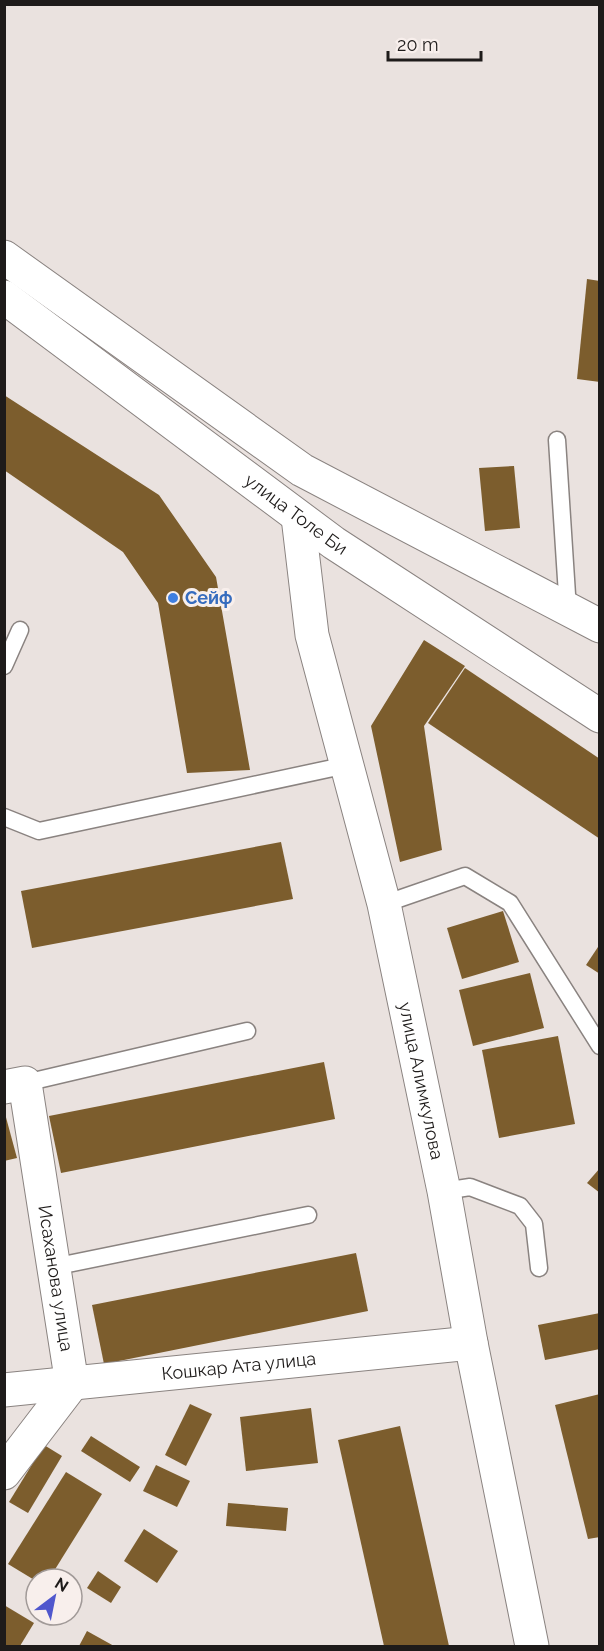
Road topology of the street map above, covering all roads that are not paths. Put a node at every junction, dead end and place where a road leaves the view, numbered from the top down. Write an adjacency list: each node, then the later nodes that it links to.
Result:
1 (4, 257): 5 (street)
2 (4, 297): 4 (street, улица Толе Би)
3 (557, 440): 5 (lane)
4 (298, 517): 9 (street, улица Толе Би); 10 (street, улица Алимкулова)
5 (568, 610): 6 (street)
6 (600, 626)
7 (20, 630): 8 (lane)
8 (4, 666)
9 (600, 716)
10 (347, 765): 11 (lane); 12 (street, улица Алимкулова)
11 (4, 817)
12 (384, 904): 14 (lane); 16 (street, улица Алимкулова)
13 (247, 1031): 15 (lane)
14 (600, 1046)
15 (15, 1085): 18 (street, Исаханова улица)
16 (444, 1191): 19 (lane); 20 (street, улица Алимкулова)
17 (308, 1215): 18 (lane)
18 (53, 1267): 21 (street, Исаханова улица)
19 (539, 1268)
20 (471, 1343): 21 (street, Кошкар Ата улица); 24 (street, улица Алимкулова)
21 (72, 1384): 22 (street, Кошкар Ата улица); 23 (street)
22 (4, 1390)
23 (4, 1473)
24 (532, 1647)

